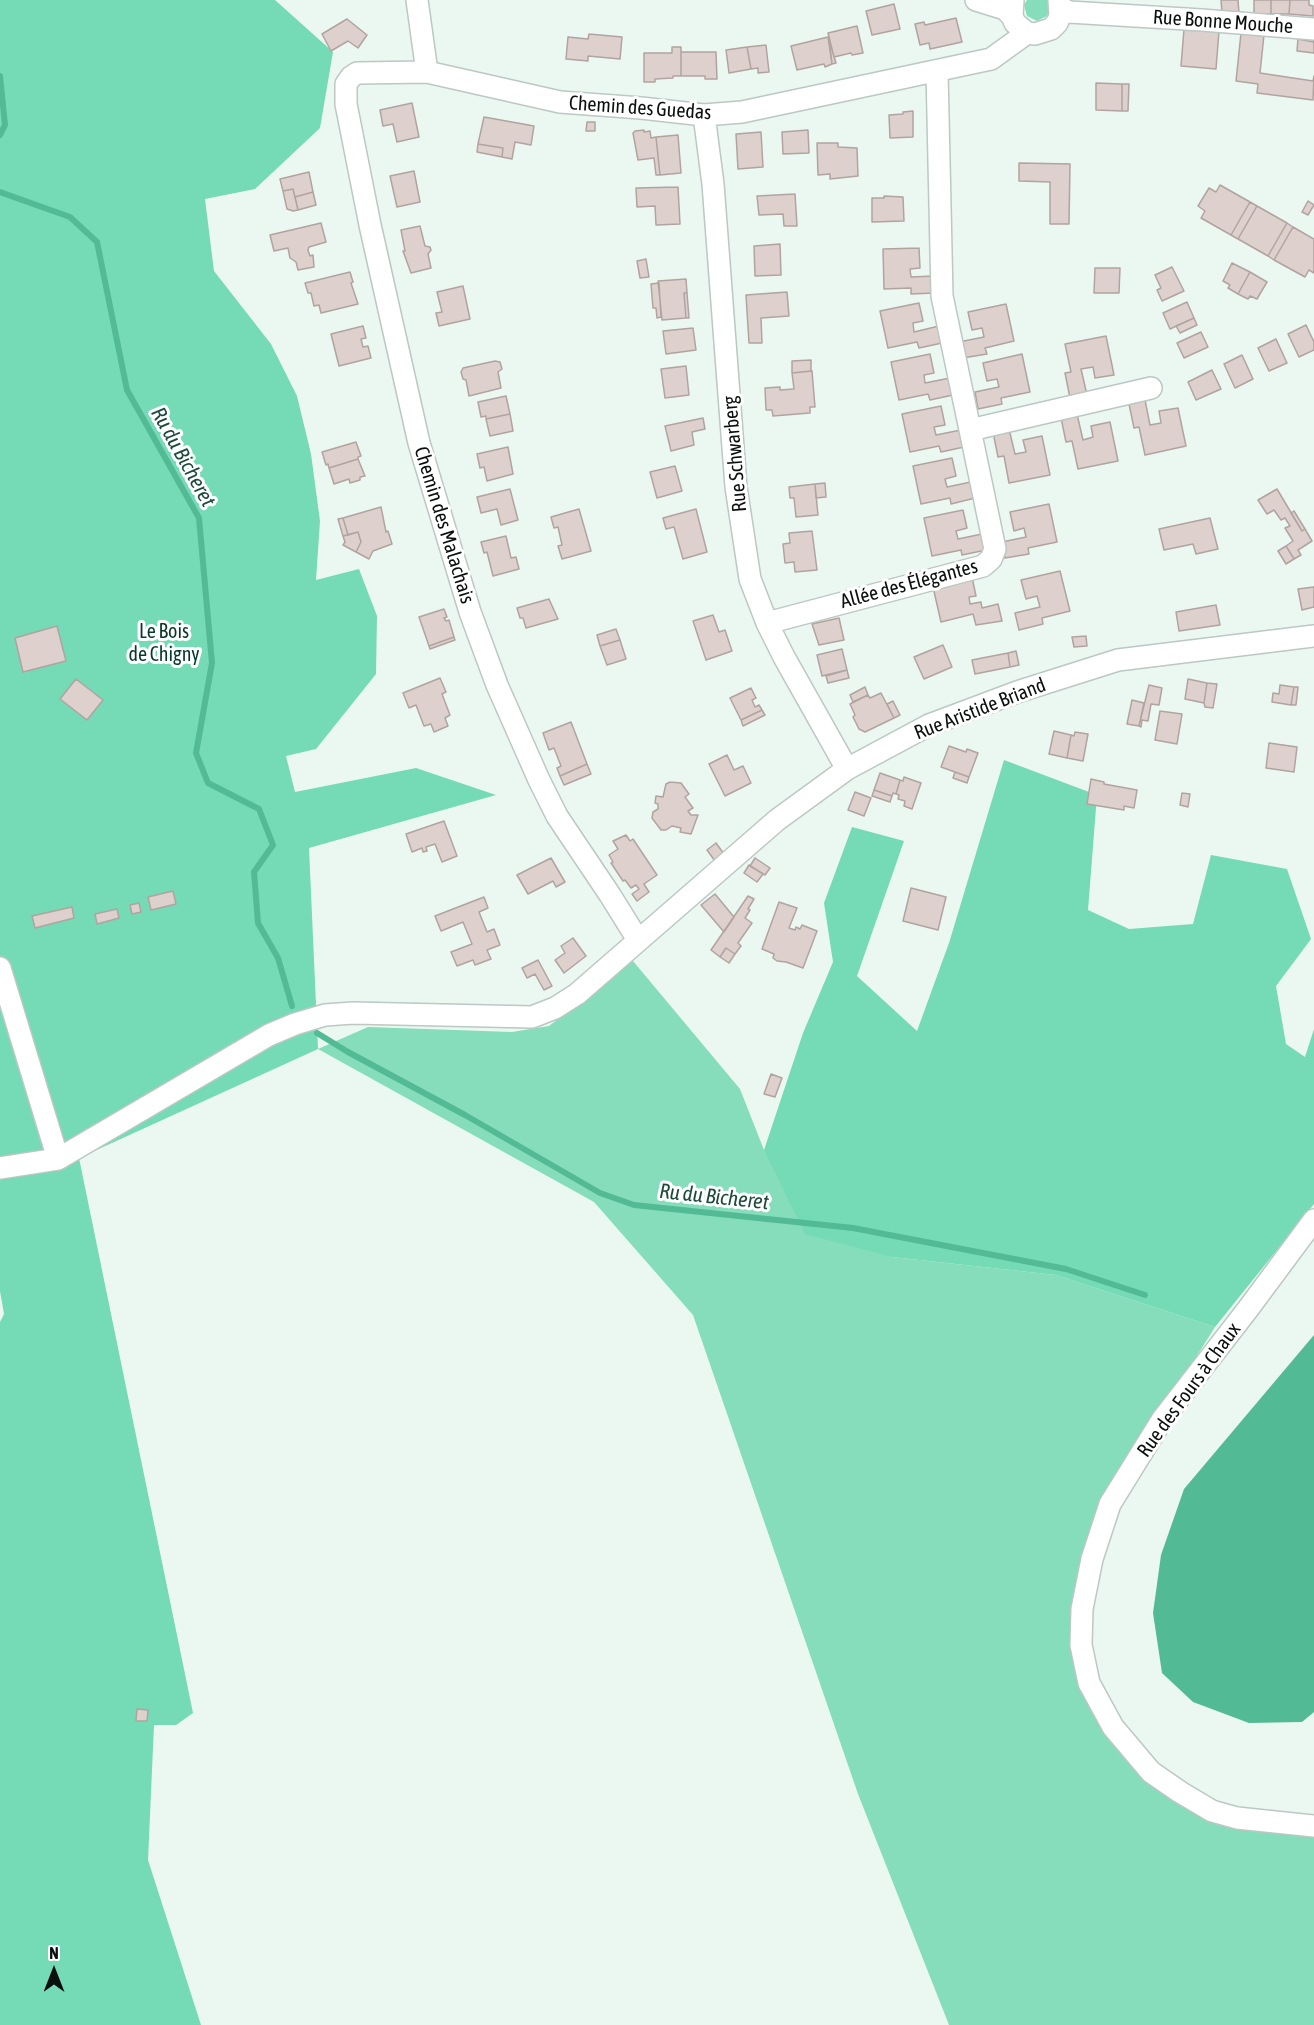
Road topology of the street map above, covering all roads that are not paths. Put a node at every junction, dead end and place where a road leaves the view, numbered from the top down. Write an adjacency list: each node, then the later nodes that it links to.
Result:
1 (417, 0): 8 (street)
2 (983, 2): 4 (street)
3 (1060, 4): 5 (street, Rue Bonne Mouche); 6 (street)
4 (1013, 8): 6 (street)
5 (1314, 29)
6 (1027, 33): 7 (street, Chemin des Guedas)
7 (937, 71): 10 (street, Chemin des Guedas); 12 (street, Allée des Élégantes)
8 (426, 72): 9 (street, Chemin des Guedas); 10 (street, Chemin des Guedas)
9 (351, 77): 16 (street, Chemin des Malachais)
10 (704, 115): 13 (street, Rue Schwarberg)
11 (1151, 388): 12 (street)
12 (970, 430): 13 (street, Allée des Élégantes)
13 (767, 623): 15 (street, Rue Schwarberg)
14 (1314, 636): 15 (street, Rue Aristide Briand)
15 (847, 769): 16 (street, Rue Aristide Briand)
16 (638, 940): 18 (street, Rue Aristide Briand)
17 (0, 968): 18 (street)
18 (58, 1159): 19 (street)
19 (0, 1168)
20 (1314, 1220): 21 (street, Rue des Fours à Chaux)
21 (1314, 1826)

